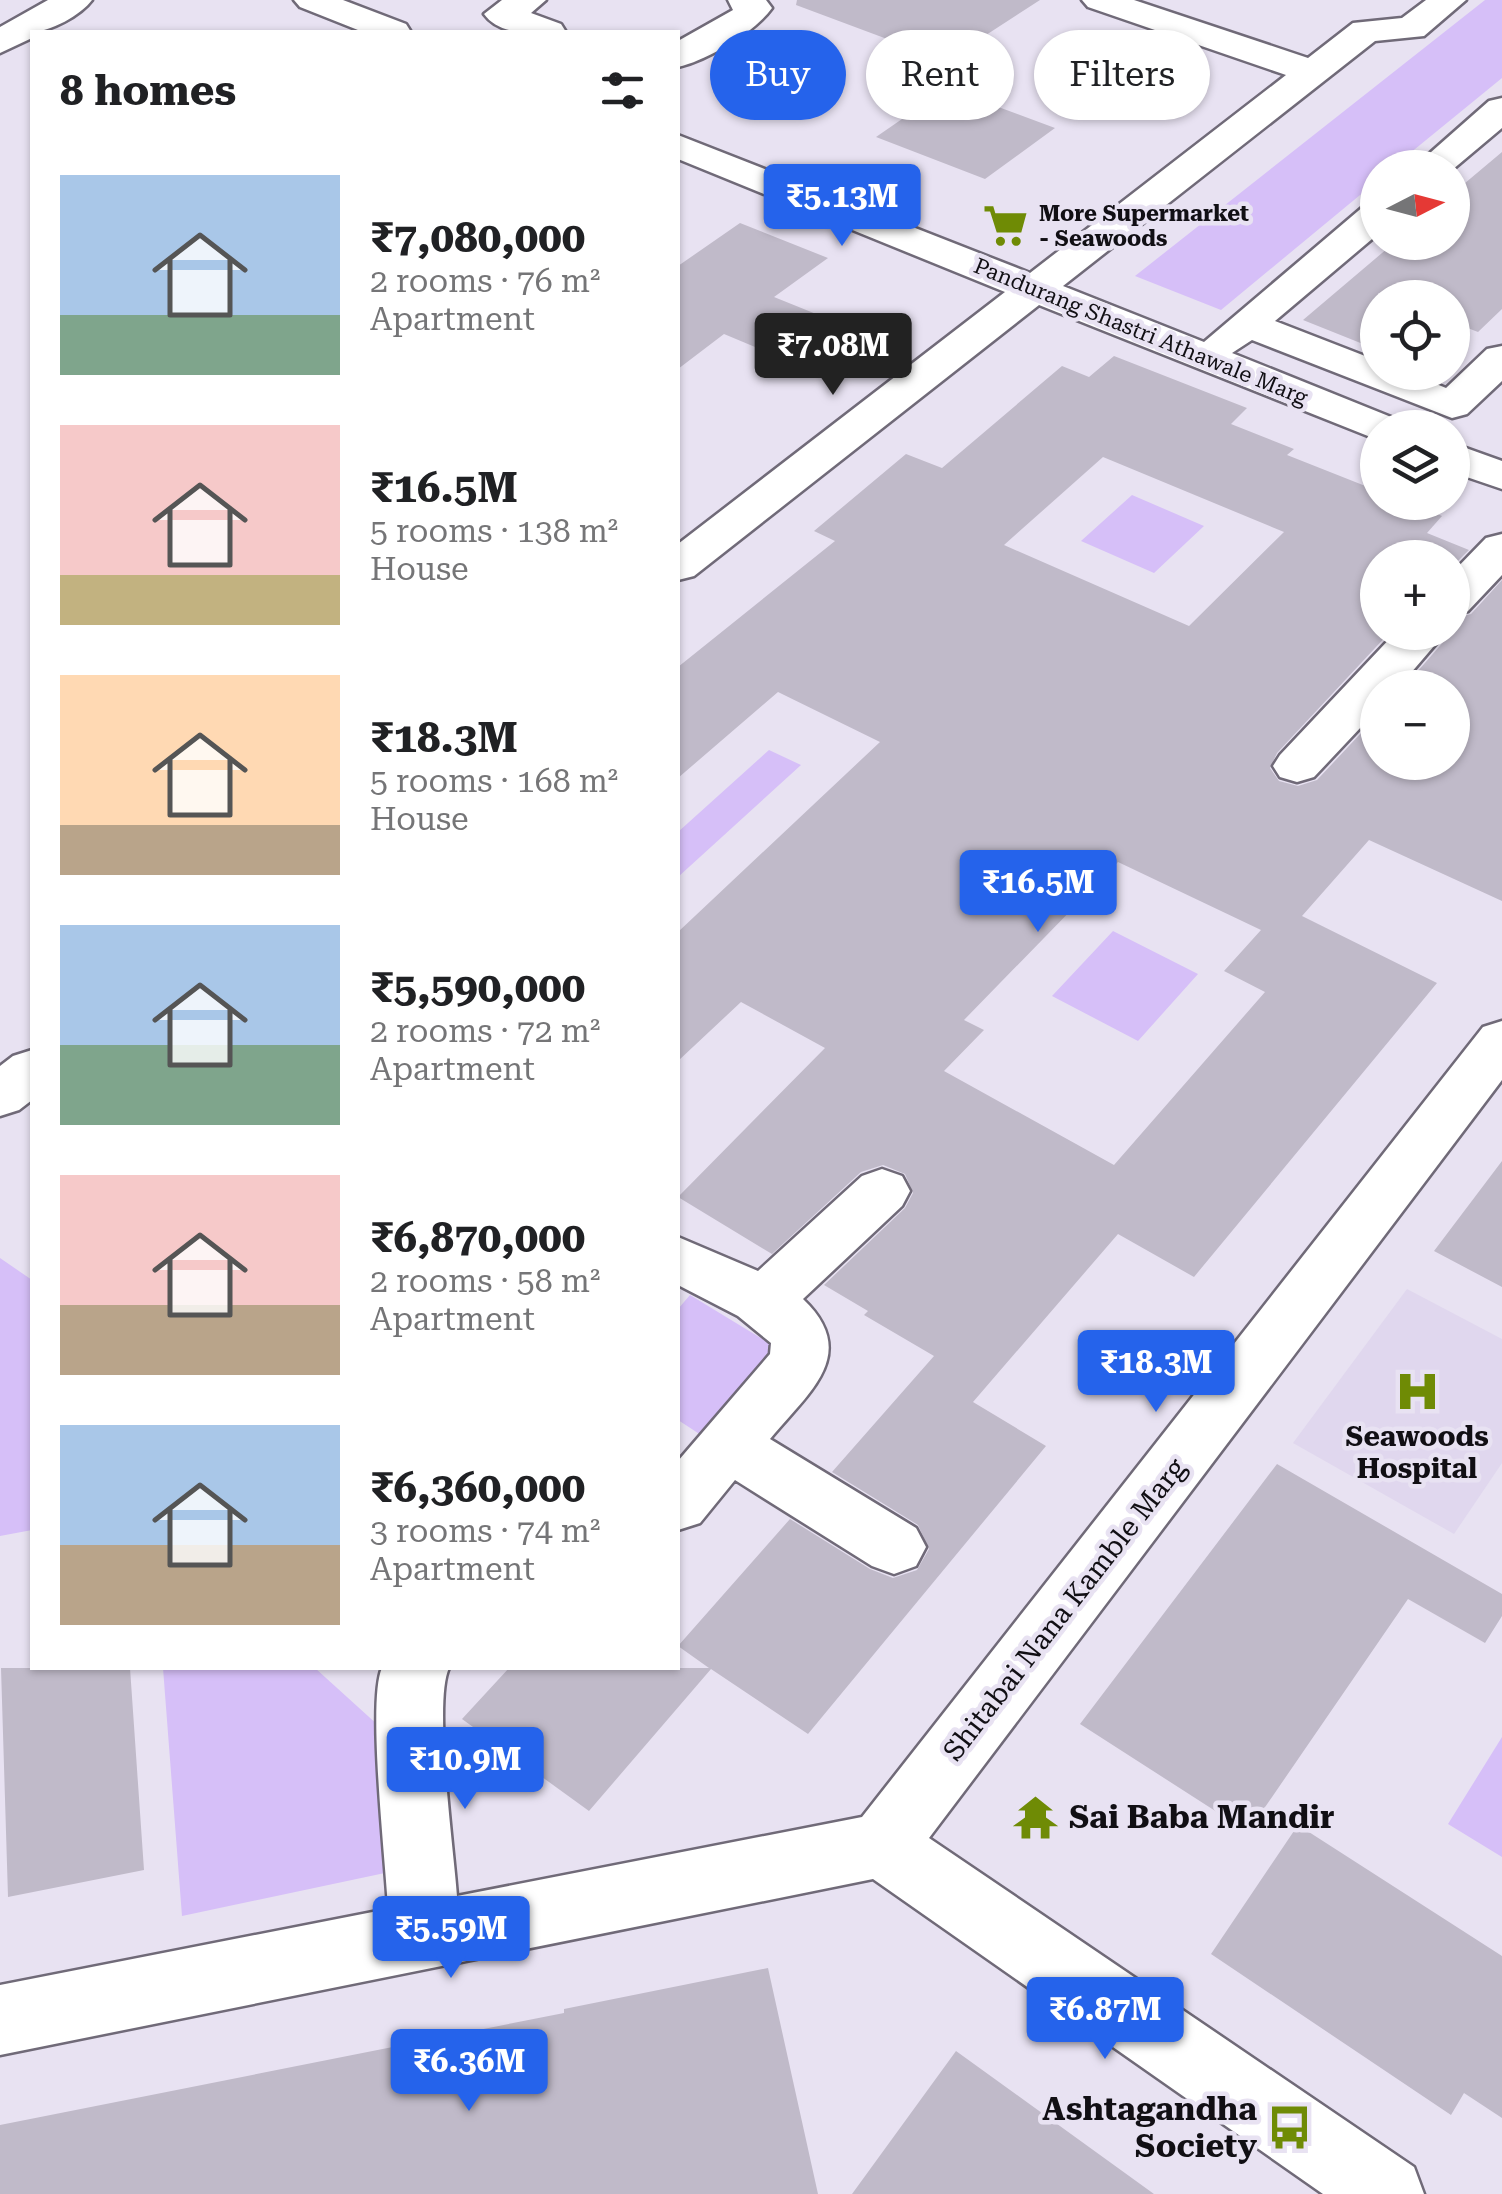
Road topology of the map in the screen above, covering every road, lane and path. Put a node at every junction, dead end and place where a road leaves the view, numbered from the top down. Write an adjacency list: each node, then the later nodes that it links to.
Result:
1 (74, 0): 11 (street)
2 (312, 0): 8 (street)
3 (746, 0): 12 (street)
4 (1100, 0): 13 (street)
5 (1450, 0): 7 (street)
6 (515, 7): 9 (street); 10 (street)
7 (1366, 16): 13 (street)
8 (388, 30)
9 (472, 30)
10 (545, 30)
11 (0, 42)
12 (680, 55)
13 (1313, 72): 18 (street)
14 (1502, 108): 16 (street)
15 (680, 147): 18 (street, Pandurang Shastri Athawale Marg)
16 (1453, 150)
17 (1360, 229): 19 (street)
18 (1033, 288): 20 (street, Pandurang Shastri Athawale Marg); 26 (street)
19 (1248, 324): 20 (street); 21 (street)
20 (1206, 358): 22 (street, Pandurang Shastri Athawale Marg)
21 (1502, 358)
22 (1360, 420)
23 (1470, 463): 24 (street)
24 (1502, 476)
25 (1502, 548): 27 (street)
26 (680, 564)
27 (1470, 582)
28 (1406, 650): 29 (street)
29 (1297, 766)
30 (1502, 1041): 40 (street, Shitabai Nana Kamble Marg)
31 (30, 1072): 32 (street)
32 (0, 1096)
33 (882, 1191): 35 (street)
34 (680, 1261): 35 (street)
35 (761, 1303): 36 (street)
36 (728, 1444): 37 (street); 38 (street)
37 (680, 1502)
38 (894, 1547)
39 (415, 1670): 41 (street)
40 (882, 1845): 41 (street); 43 (street)
41 (425, 1936): 42 (street)
42 (0, 2020)
43 (1387, 2194)

